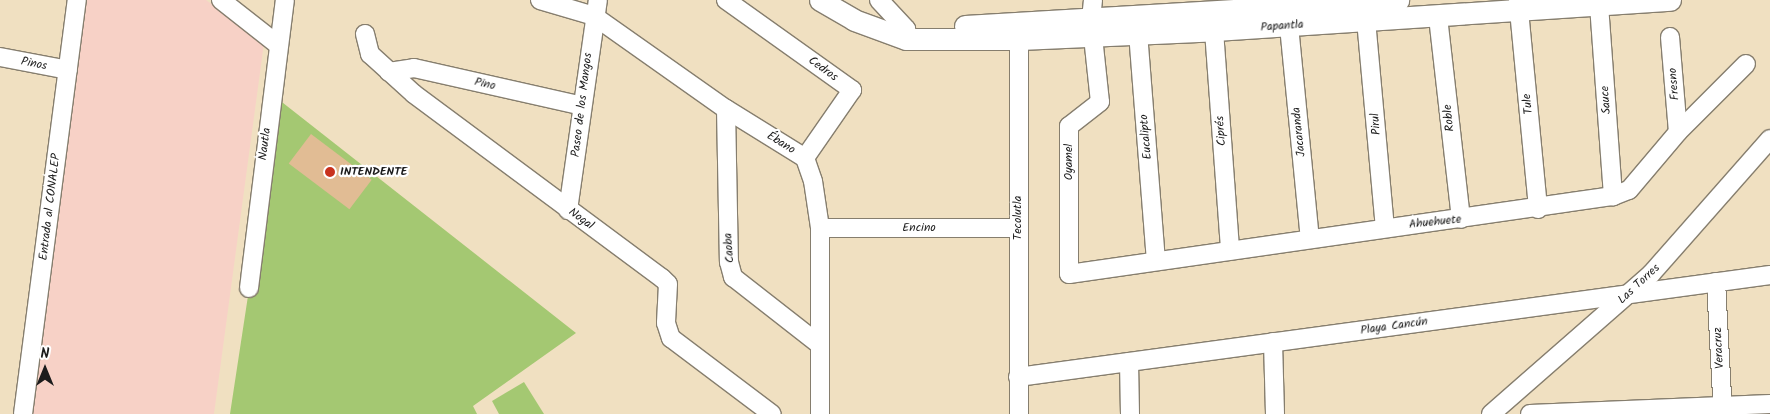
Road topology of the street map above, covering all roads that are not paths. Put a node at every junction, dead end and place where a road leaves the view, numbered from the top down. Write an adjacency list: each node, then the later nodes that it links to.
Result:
1 (77, 0): 28 (street, Entrada al CONALEP)
2 (221, 0): 25 (street)
3 (284, 0): 25 (street, Nautla)
4 (540, 0): 13 (street, Ébano)
5 (726, 0): 34 (street, Cedros)
6 (820, 0): 16 (street, Papantla)
7 (879, 0): 16 (street); 23 (street)
8 (1398, 0): 10 (street, Papantla)
9 (1670, 0): 11 (street, Papantla)
10 (1318, 2): 18 (street, Papantla)
11 (1599, 5): 12 (street, Papantla); 35 (street, Sauce)
12 (1519, 6): 14 (street, Papantla); 36 (street, Tule)
13 (596, 8): 30 (street, Paseo de los Mangos); 31 (street, Ébano)
14 (1438, 17): 17 (street, Papantla); 38 (street, Roble)
15 (1092, 18): 19 (street, Papantla); 21 (street, Papantla); 45 (street, Oyamel)
16 (854, 20): 23 (street, Papantla)
17 (1366, 20): 20 (street, Papantla); 39 (street, Pirul)
18 (1214, 21): 19 (street, Papantla); 20 (street, Papantla); 43 (street, Ciprés)
19 (1137, 23): 44 (street, Eucalipto)
20 (1288, 26): 42 (street, Jacaranda)
21 (1019, 31): 23 (street, Papantla); 41 (street, Tecolutla)
22 (365, 34): 29 (street, Nogal)
23 (902, 34)
24 (1670, 37): 32 (street, Fresno)
25 (277, 44): 48 (street, Nautla)
26 (0, 57): 28 (street, Pinos)
27 (1746, 64): 32 (street, Ahuehuete)
28 (68, 70): 56 (street, Entrada al CONALEP)
29 (389, 72): 30 (street, Pino); 37 (street, Nogal)
30 (582, 106): 37 (street, Paseo de los Mangos)
31 (726, 109): 34 (street, Ébano); 51 (street, Caoba)
32 (1678, 132): 35 (street, Ahuehuete)
33 (1770, 138): 49 (street, Las Torres)
34 (805, 158): 40 (street, Ébano)
35 (1613, 196): 36 (street, Ahuehuete)
36 (1538, 209): 38 (street, Ahuehuete)
37 (568, 210): 57 (street, Nogal)
38 (1460, 219): 39 (street, Ahuehuete)
39 (1385, 227): 42 (street, Ahuehuete)
40 (820, 228): 41 (street, Encino); 51 (street, Ébano)
41 (1018, 228): 53 (street, Tecolutla)
42 (1310, 239): 43 (street, Ahuehuete)
43 (1230, 250): 44 (street, Ahuehuete)
44 (1156, 260): 45 (street, Ahuehuete)
45 (1069, 274)
46 (1770, 274): 47 (street, Playa Cancún)
47 (1716, 282): 49 (street, Playa Cancún); 55 (street, Veracruz)
48 (249, 288)
49 (1630, 294): 50 (street, Playa Cancún); 62 (street, Las Torres)
50 (1273, 342): 52 (street, Playa Cancún); 61 (street)
51 (820, 345): 58 (street, Ébano)
52 (1129, 362): 53 (street, Playa Cancún); 60 (street)
53 (1018, 377): 59 (street, Tecolutla)
54 (1770, 404): 55 (street)
55 (1722, 411): 63 (street)
56 (23, 414)
57 (772, 414)
58 (820, 414)
59 (1020, 414)
60 (1130, 414)
61 (1275, 414)
62 (1491, 414)
63 (1530, 414)

